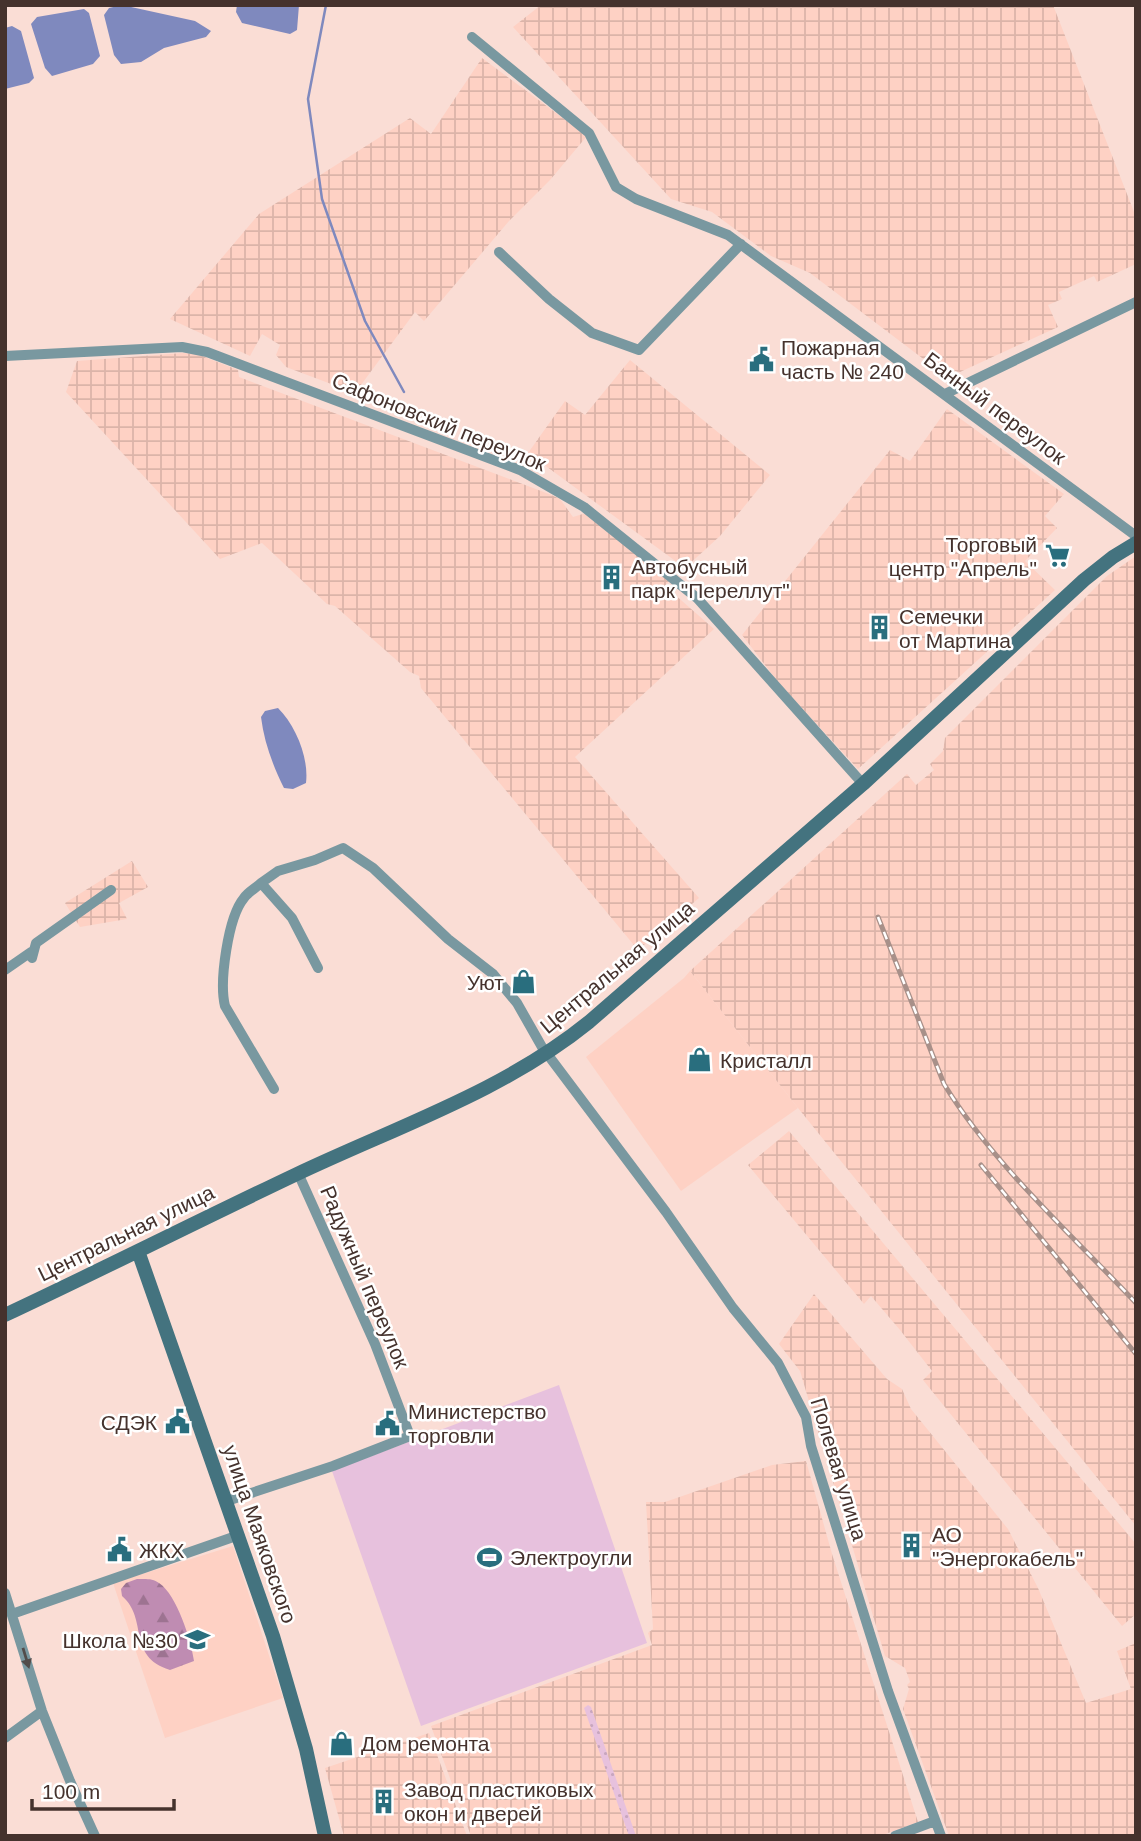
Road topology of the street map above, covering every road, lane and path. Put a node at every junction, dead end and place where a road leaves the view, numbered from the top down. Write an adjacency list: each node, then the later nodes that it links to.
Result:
1 (472, 37): 2 (street, Банный переулок)
2 (741, 244): 3 (street); 6 (street, Банный переулок)
3 (499, 252)
4 (1136, 302): 6 (street)
5 (5, 356): 9 (street, Сафоновский переулок)
6 (945, 394): 7 (street, Банный переулок)
7 (1136, 536)
8 (1136, 543): 9 (main road, Центральная улица)
9 (863, 784): 14 (main road, Центральная улица)
10 (261, 883): 12 (street); 14 (street, Полевая улица); 15 (street)
11 (111, 890): 13 (street)
12 (318, 968)
13 (5, 970)
14 (548, 1053): 16 (main road, Центральная улица); 25 (street, Полевая улица)
15 (274, 1088)
16 (298, 1173): 17 (main road, Центральная улица); 19 (street, Радужный переулок)
17 (138, 1251): 18 (main road, Центральная улица); 19 (main road, улица Маяковского)
18 (5, 1315)
19 (227, 1501): 20 (main road, улица Маяковского)
20 (239, 1535): 22 (street); 27 (main road, улица Маяковского)
21 (5, 1593): 22 (street)
22 (12, 1614): 23 (street, one-way to 23)
23 (42, 1711): 24 (street); 26 (street)
24 (5, 1738)
25 (935, 1821): 28 (street); 29 (street, Полевая улица)
26 (94, 1836)
27 (325, 1836)
28 (895, 1836)
29 (941, 1836)

